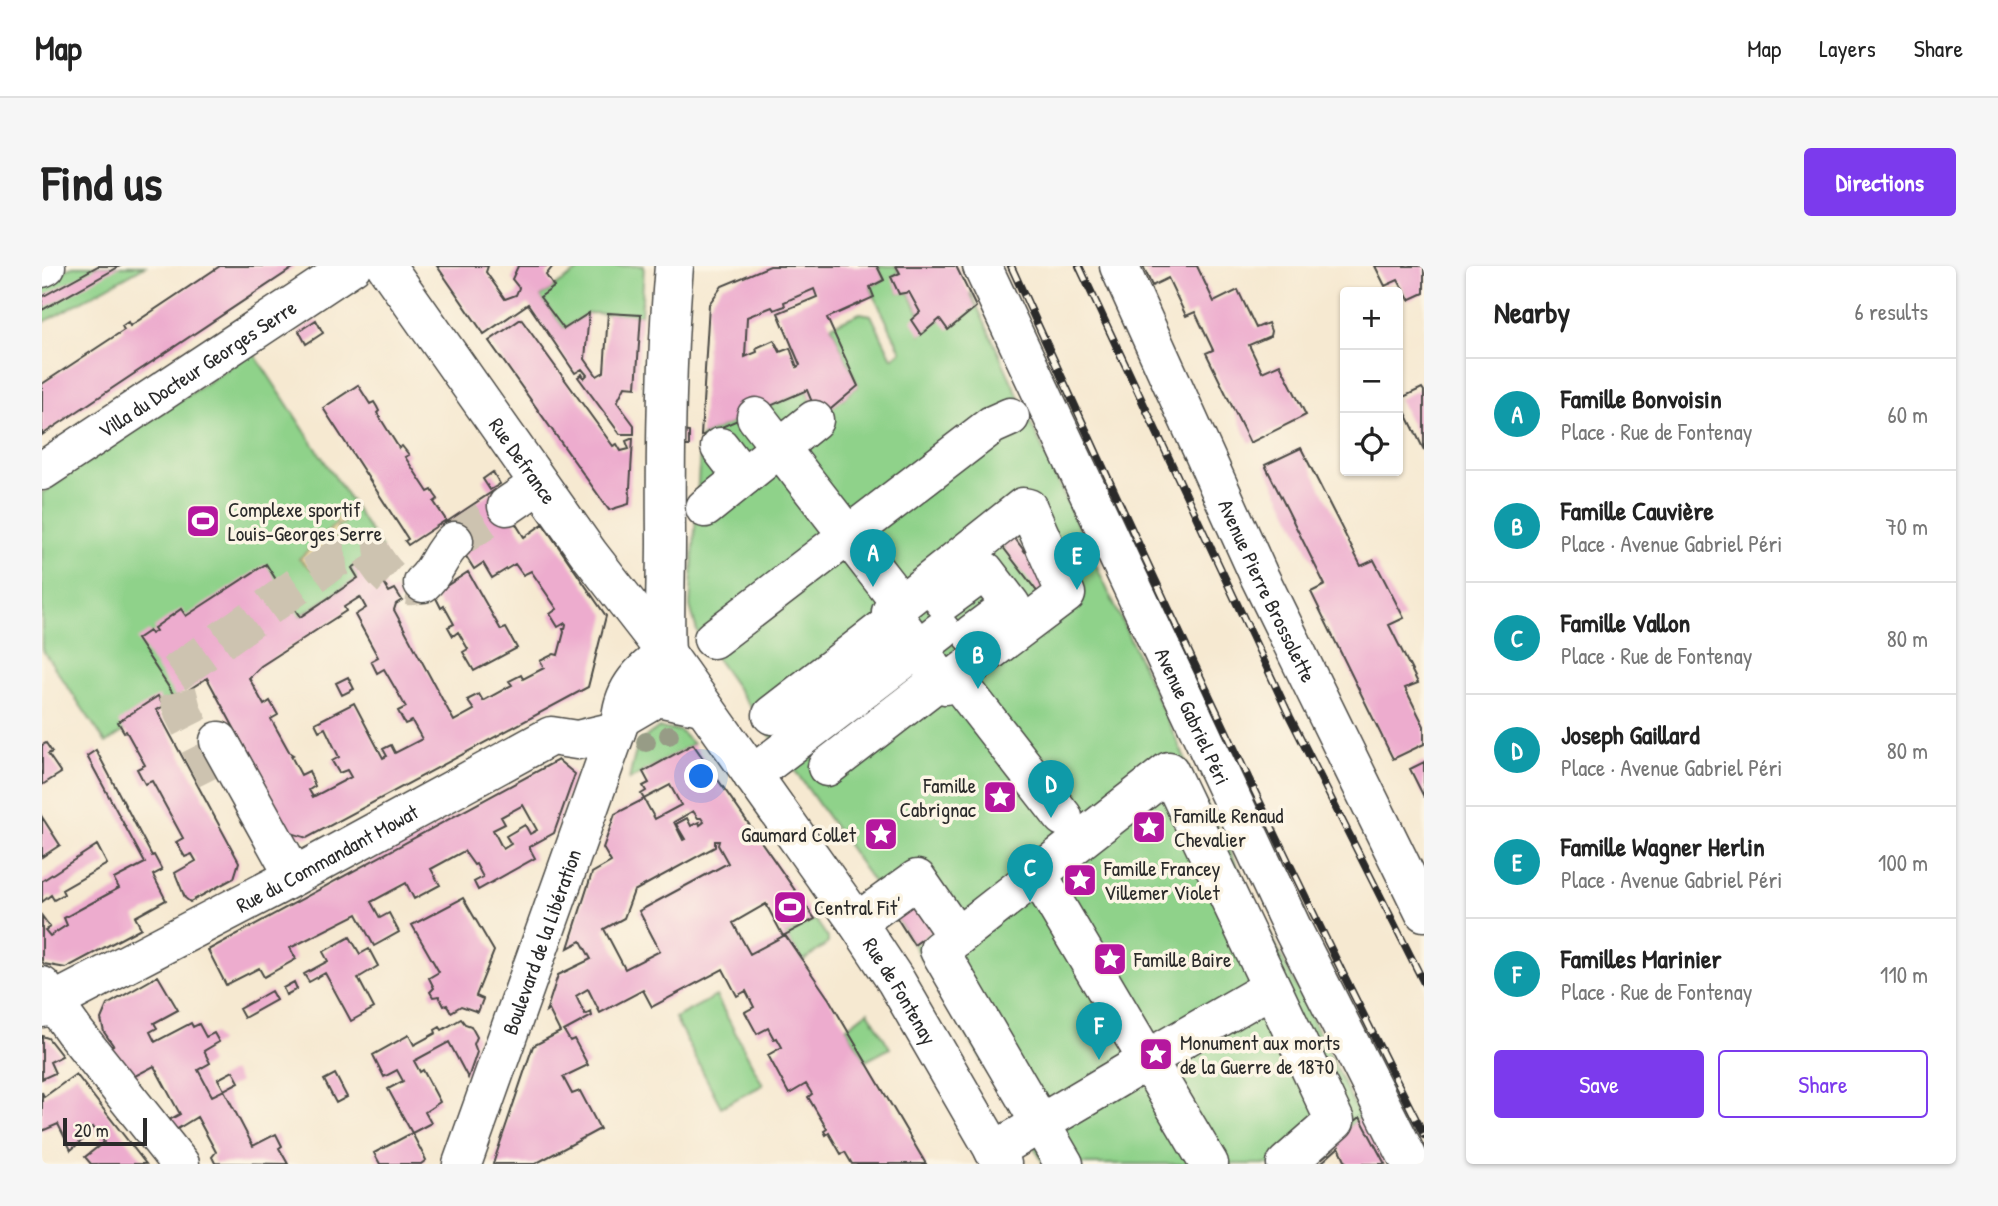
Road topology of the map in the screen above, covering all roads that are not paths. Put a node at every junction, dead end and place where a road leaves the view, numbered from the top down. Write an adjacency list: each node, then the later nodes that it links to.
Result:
1 (352, 266): 11 (street, Villa du Docteur Georges Serre)
2 (386, 266): 13 (street, Rue Defrance)
3 (674, 266): 21 (street)
4 (982, 266): 44 (street, Avenue Gabriel Péri)
5 (1119, 266): 31 (street, Avenue Pierre Brossolette)
6 (756, 417): 10 (street)
7 (1010, 417): 16 (street)
8 (814, 420): 10 (street)
9 (720, 447): 12 (street)
10 (780, 448): 12 (street); 16 (street)
11 (42, 471)
12 (744, 477): 15 (street)
13 (539, 484): 14 (street); 21 (street, Rue Defrance)
14 (507, 506)
15 (705, 508)
16 (848, 536): 19 (street); 20 (street)
17 (454, 541): 18 (street)
18 (423, 583)
19 (931, 638): 23 (street); 26 (street); 27 (street); 28 (street)
20 (713, 639)
21 (666, 653): 22 (street, Rue de Fontenay); 24 (street, Boulevard de la Libération)
22 (701, 706): 24 (street); 27 (street, Rue de Fontenay)
23 (772, 715)
24 (618, 724): 30 (street, Rue du Commandant Mowat); 40 (street, Boulevard de la Libération)
25 (218, 760): 30 (street)
26 (827, 767)
27 (752, 775): 32 (street, Rue de Fontenay)
28 (1063, 817)
29 (1037, 873): 33 (street); 34 (street); 36 (street)
30 (285, 881): 35 (street, Rue du Commandant Mowat)
31 (1424, 912)
32 (858, 922): 33 (street); 38 (street, Rue de Fontenay)
33 (957, 937): 37 (street)
34 (1271, 988): 36 (street); 43 (street)
35 (46, 998): 39 (street)
36 (1152, 1057): 37 (street); 42 (street)
37 (1040, 1123): 38 (street); 41 (street)
38 (998, 1158)
39 (180, 1164)
40 (462, 1164)
41 (1064, 1164)
42 (1209, 1164)
43 (1286, 1164)
44 (1411, 1164)

